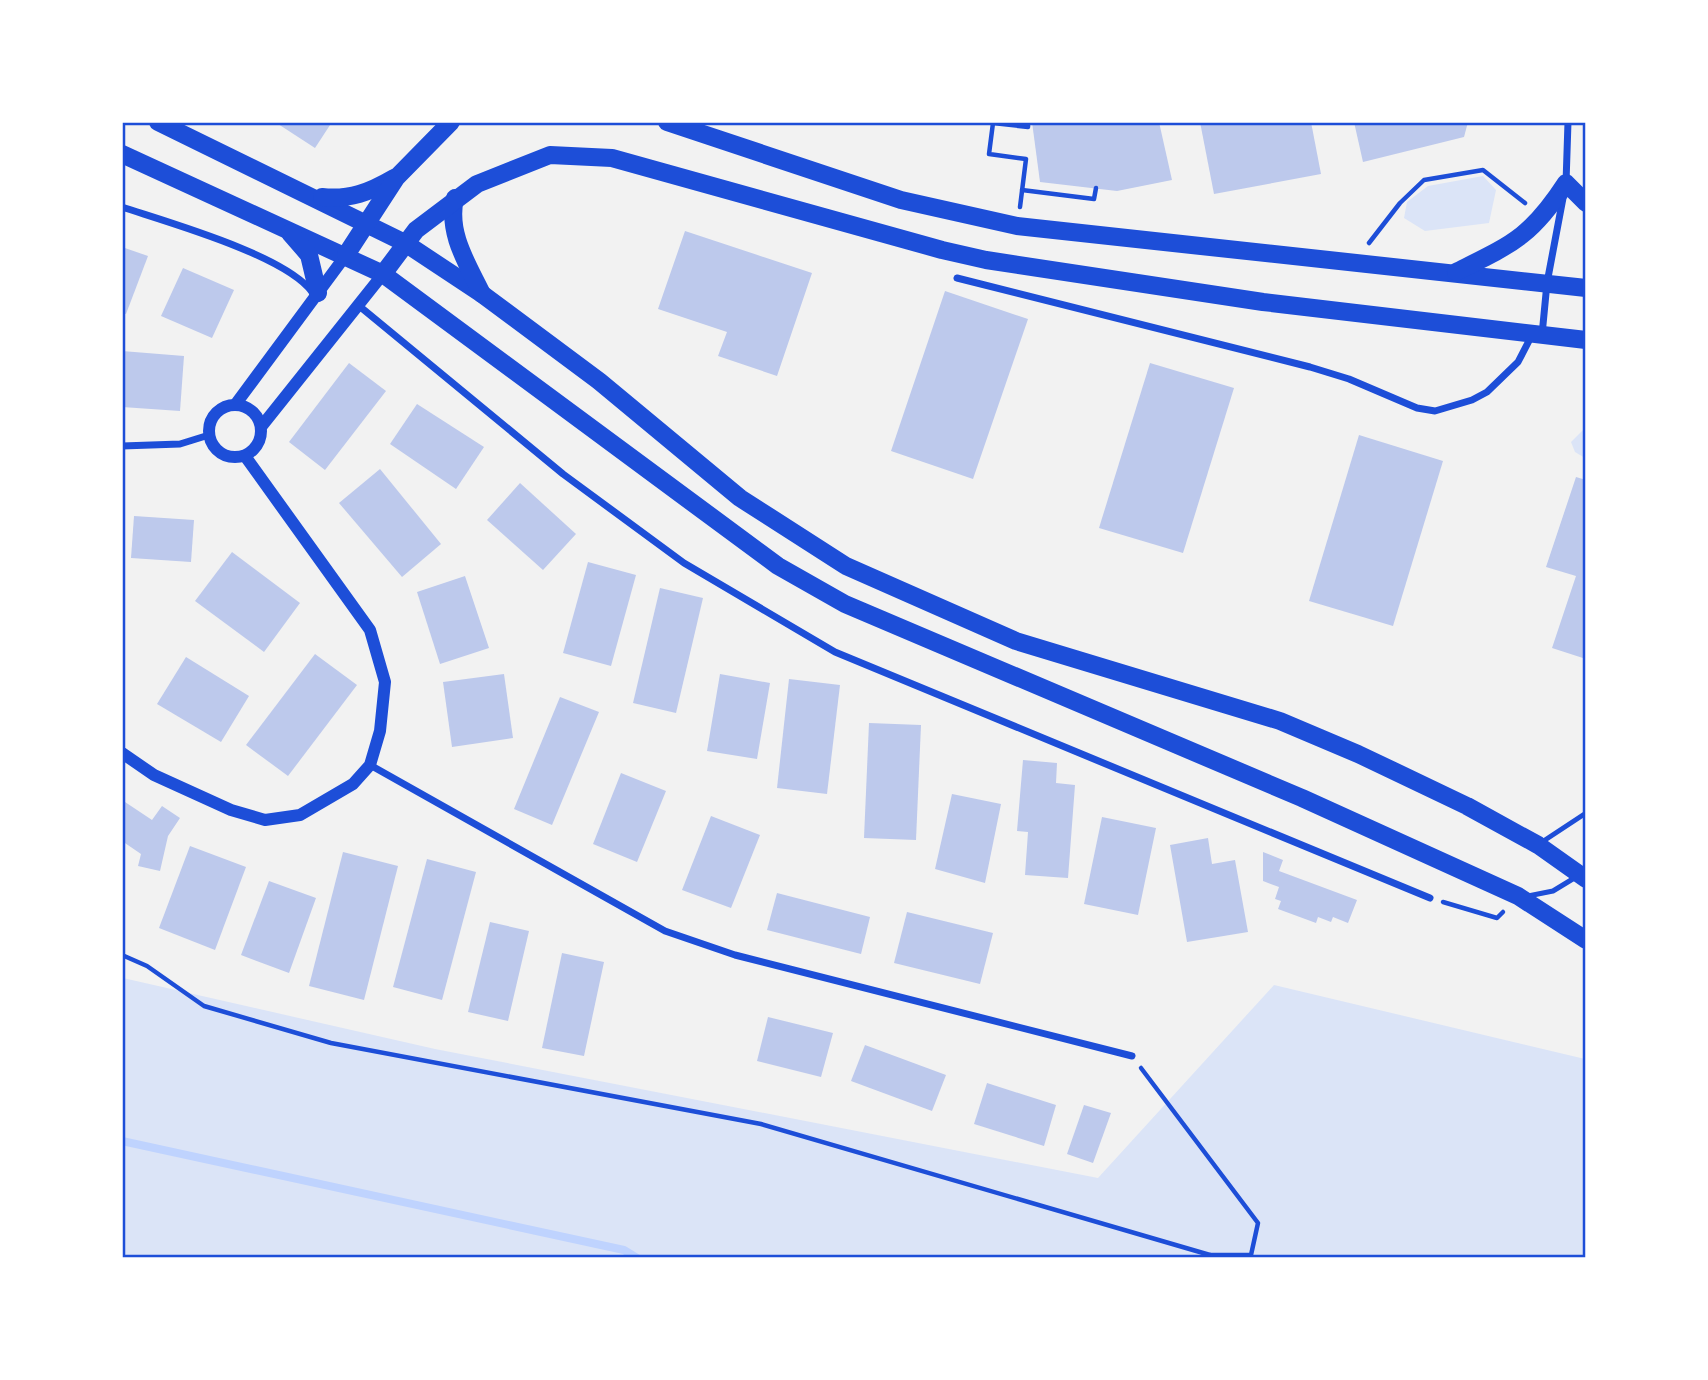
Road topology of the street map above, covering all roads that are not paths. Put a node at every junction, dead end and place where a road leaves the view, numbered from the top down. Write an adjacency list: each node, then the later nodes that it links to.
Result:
1 (158, 122): 8 (main road)
2 (451, 122): 6 (main road)
3 (667, 122): 16 (main road)
4 (1568, 122): 7 (street)
5 (122, 154): 13 (main road)
6 (396, 178): 8 (main road); 12 (main road)
7 (1566, 183): 10 (main road); 16 (main road); 19 (street)
8 (315, 197): 12 (main road)
9 (454, 198): 14 (main road); 21 (main road); 24 (main road)
10 (1586, 203)
11 (122, 207): 22 (street)
12 (367, 222): 14 (main road); 15 (main road)
13 (285, 228): 15 (main road); 22 (main road)
14 (405, 243): 17 (main road); 21 (main road)
15 (346, 255): 17 (main road); 22 (street)
16 (1456, 272): 19 (main road)
17 (383, 274): 23 (street); 36 (main road)
18 (957, 278): 24 (street)
19 (1547, 283): 20 (main road); 24 (street)
20 (1586, 288)
21 (482, 294): 34 (main road)
22 (316, 297): 26 (street)
23 (358, 305): 27 (street); 37 (street)
24 (1542, 337): 25 (main road)
25 (1586, 340)
26 (235, 405): 27 (street); 28 (street)
27 (261, 427): 30 (street)
28 (209, 435): 29 (street); 30 (street)
29 (122, 446)
30 (245, 456): 32 (street)
31 (122, 753): 32 (street)
32 (370, 765): 39 (street)
33 (1586, 813): 34 (lane)
34 (1538, 845): 35 (main road)
35 (1584, 874): 36 (lane)
36 (1518, 896): 38 (main road)
37 (1430, 898)
38 (1586, 940)
39 (1132, 1056)

